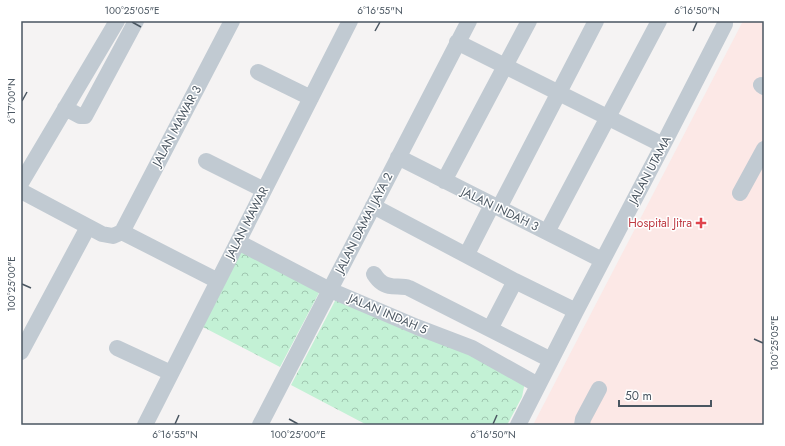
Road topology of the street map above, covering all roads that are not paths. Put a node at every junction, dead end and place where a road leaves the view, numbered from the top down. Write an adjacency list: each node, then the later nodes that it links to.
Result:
1 (117, 21): 15 (street)
2 (136, 21): 15 (street)
3 (232, 21): 29 (street, JALAN MAWAR 3)
4 (350, 21): 14 (street, JALAN MAWAR)
5 (530, 21): 11 (street)
6 (596, 21): 13 (street)
7 (659, 21): 16 (street)
8 (725, 21): 17 (street, JALAN UTAMA)
9 (466, 22): 10 (street, JALAN DAMAI JAYA 2)
10 (458, 42): 11 (street); 19 (street, JALAN DAMAI JAYA 2)
11 (505, 66): 13 (street); 21 (street)
12 (258, 72): 14 (street)
13 (559, 93): 16 (street); 27 (street)
14 (311, 98): 23 (street, JALAN MAWAR)
15 (65, 108): 22 (street)
16 (608, 118): 17 (street); 30 (street)
17 (663, 145): 33 (street, JALAN UTAMA)
18 (764, 149): 25 (street)
19 (398, 157): 21 (street, JALAN INDAH 3); 26 (street, JALAN DAMAI JAYA 2)
20 (206, 161): 23 (street)
21 (444, 181): 27 (street, JALAN INDAH 3)
22 (21, 183)
23 (264, 190): 31 (street, JALAN MAWAR)
24 (21, 191): 28 (street)
25 (740, 193)
26 (374, 206): 32 (street); 37 (street, JALAN DAMAI JAYA 2)
27 (496, 206): 30 (street, JALAN INDAH 3); 32 (street)
28 (88, 227): 29 (street); 40 (street)
29 (122, 232): 35 (street)
30 (547, 232): 33 (street, JALAN INDAH 3)
31 (238, 242): 35 (street, JALAN MAWAR); 37 (street, JALAN INDAH 5)
32 (467, 254): 36 (street)
33 (602, 260): 38 (street, JALAN UTAMA)
34 (374, 274): 39 (street)
35 (218, 281): 44 (street, JALAN MAWAR)
36 (515, 281): 38 (street); 39 (street)
37 (330, 290): 42 (street, JALAN INDAH 5); 48 (street, JALAN DAMAI JAYA 2)
38 (576, 311): 43 (street, JALAN UTAMA)
39 (487, 327): 42 (street); 43 (street)
40 (22, 347)
41 (117, 348): 44 (street)
42 (472, 348): 45 (street, JALAN INDAH 5)
43 (551, 360): 45 (street, JALAN UTAMA)
44 (171, 373): 47 (street, JALAN MAWAR)
45 (538, 385): 49 (street, JALAN UTAMA)
46 (599, 389): 50 (street)
47 (145, 425)
48 (260, 425)
49 (518, 425)
50 (582, 425)

